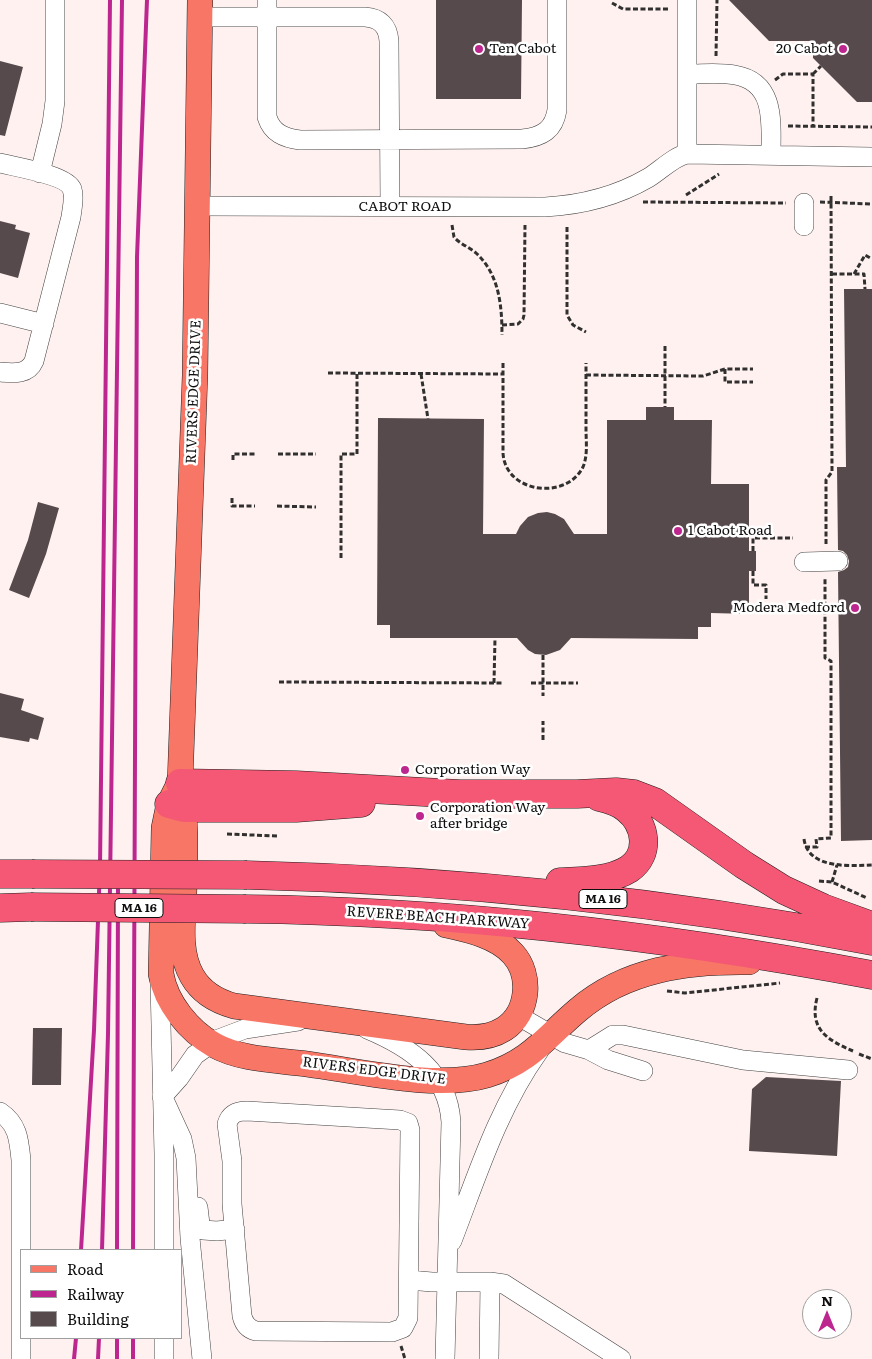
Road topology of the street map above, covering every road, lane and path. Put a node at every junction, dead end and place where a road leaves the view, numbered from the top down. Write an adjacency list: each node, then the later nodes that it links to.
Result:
1 (55, 0): 20 (street)
2 (557, 0): 14 (street)
3 (716, 0): 8 (path)
4 (612, 3): 5 (path)
5 (687, 5): 10 (street)
6 (199, 9): 7 (street); 27 (main road, RIVERS EDGE DRIVE)
7 (267, 9): 14 (street); 14 (street)
8 (716, 61)
9 (821, 66): 11 (path)
10 (688, 74): 15 (street); 17 (street)
11 (813, 74): 12 (path); 13 (path)
12 (772, 82)
13 (814, 126)
14 (390, 139): 28 (street)
15 (688, 154): 16 (street); 21 (street, CABOT ROAD)
16 (723, 155): 17 (street); 22 (path)
17 (771, 155): 18 (street)
18 (872, 157)
19 (0, 163): 20 (street)
20 (48, 175): 38 (street)
21 (610, 195): 24 (path); 28 (street, CABOT ROAD)
22 (686, 195)
23 (831, 195): 25 (path)
24 (804, 202): 25 (path); 31 (street)
25 (831, 202): 26 (path); 34 (path)
26 (872, 204)
27 (198, 206): 28 (street, CABOT ROAD); 84 (main road, RIVERS EDGE DRIVE)
28 (390, 206)
29 (452, 225): 39 (path)
30 (525, 225): 39 (path)
31 (804, 226)
32 (567, 228): 40 (path)
33 (872, 259): 35 (path)
34 (832, 274): 35 (path); 69 (path)
35 (854, 274): 36 (path)
36 (865, 289)
37 (0, 313): 38 (street)
38 (44, 324): 47 (street)
39 (502, 325): 41 (path)
40 (586, 332)
41 (502, 336)
42 (665, 346): 53 (path)
43 (502, 363): 51 (path)
44 (586, 363): 52 (path)
45 (725, 369): 46 (path); 53 (path); 54 (path)
46 (753, 369)
47 (0, 372)
48 (328, 373): 49 (path)
49 (357, 373): 50 (path); 67 (path)
50 (421, 374): 51 (path); 56 (path)
51 (504, 374): 52 (path)
52 (586, 375): 53 (path)
53 (665, 376): 55 (path)
54 (753, 382)
55 (665, 407)
56 (428, 419)
57 (255, 454): 60 (path)
58 (278, 454): 59 (path)
59 (316, 454)
60 (233, 460)
61 (232, 498): 62 (path)
62 (255, 506)
63 (277, 506): 64 (path)
64 (316, 507)
65 (793, 538): 66 (path)
66 (753, 551)
67 (341, 558)
68 (804, 562): 69 (street)
69 (829, 562): 88 (path)
70 (753, 571): 71 (path)
71 (766, 599)
72 (495, 638): 75 (path)
73 (543, 655): 78 (path)
74 (279, 682): 75 (path)
75 (494, 683): 76 (path)
76 (502, 683)
77 (531, 683): 78 (path)
78 (543, 683): 79 (path); 80 (path)
79 (578, 683)
80 (543, 696)
81 (543, 722): 82 (path)
82 (543, 740)
83 (577, 794): 84 (highway); 93 (highway); 96 (highway)
84 (177, 798): 98 (main road, RIVERS EDGE DRIVE); 102 (main road, RIVERS EDGE DRIVE)
85 (227, 834): 86 (path)
86 (277, 836)
87 (804, 839): 88 (path)
88 (806, 847): 90 (path)
89 (872, 864): 90 (path)
90 (836, 865): 92 (path)
91 (0, 874): 93 (highway, MA 16, bridge)
92 (832, 882)
93 (476, 886): 97 (highway, MA 16)
94 (0, 908): 95 (highway, REVERE BEACH PARKWAY / MA 16, bridge)
95 (350, 912): 99 (highway, REVERE BEACH PARKWAY / MA 16); 101 (main road, RIVERS EDGE DRIVE)
96 (872, 926)
97 (872, 941)
98 (160, 967): 104 (main road, RIVERS EDGE DRIVE); 110 (street)
99 (859, 972): 103 (main road, RIVERS EDGE DRIVE)
100 (817, 998): 106 (path)
101 (517, 1015): 102 (main road, RIVERS EDGE DRIVE); 103 (street)
102 (328, 1020): 104 (street); 109 (street)
103 (550, 1035): 105 (street); 109 (main road, RIVERS EDGE DRIVE); 115 (street)
104 (211, 1043): 109 (main road, RIVERS EDGE DRIVE); 110 (street)
105 (589, 1050): 107 (street); 108 (street)
106 (872, 1059)
107 (848, 1070)
108 (643, 1071)
109 (438, 1080): 115 (street)
110 (162, 1097): 112 (street); 114 (street); 119 (street)
111 (0, 1112): 113 (street)
112 (234, 1229): 116 (street); 116 (street)
113 (21, 1249)
114 (164, 1249)
115 (447, 1254): 117 (street)
116 (408, 1280): 117 (street)
117 (447, 1282): 118 (street); 120 (street)
118 (490, 1282): 129 (street); 130 (street)
119 (198, 1324): 125 (street); 126 (street)
120 (446, 1335): 127 (street); 128 (street)
121 (21, 1339): 123 (street)
122 (164, 1339): 124 (street)
123 (21, 1359)
124 (164, 1359)
125 (202, 1359)
126 (212, 1359)
127 (436, 1359)
128 (445, 1359)
129 (490, 1359)
130 (621, 1359)

